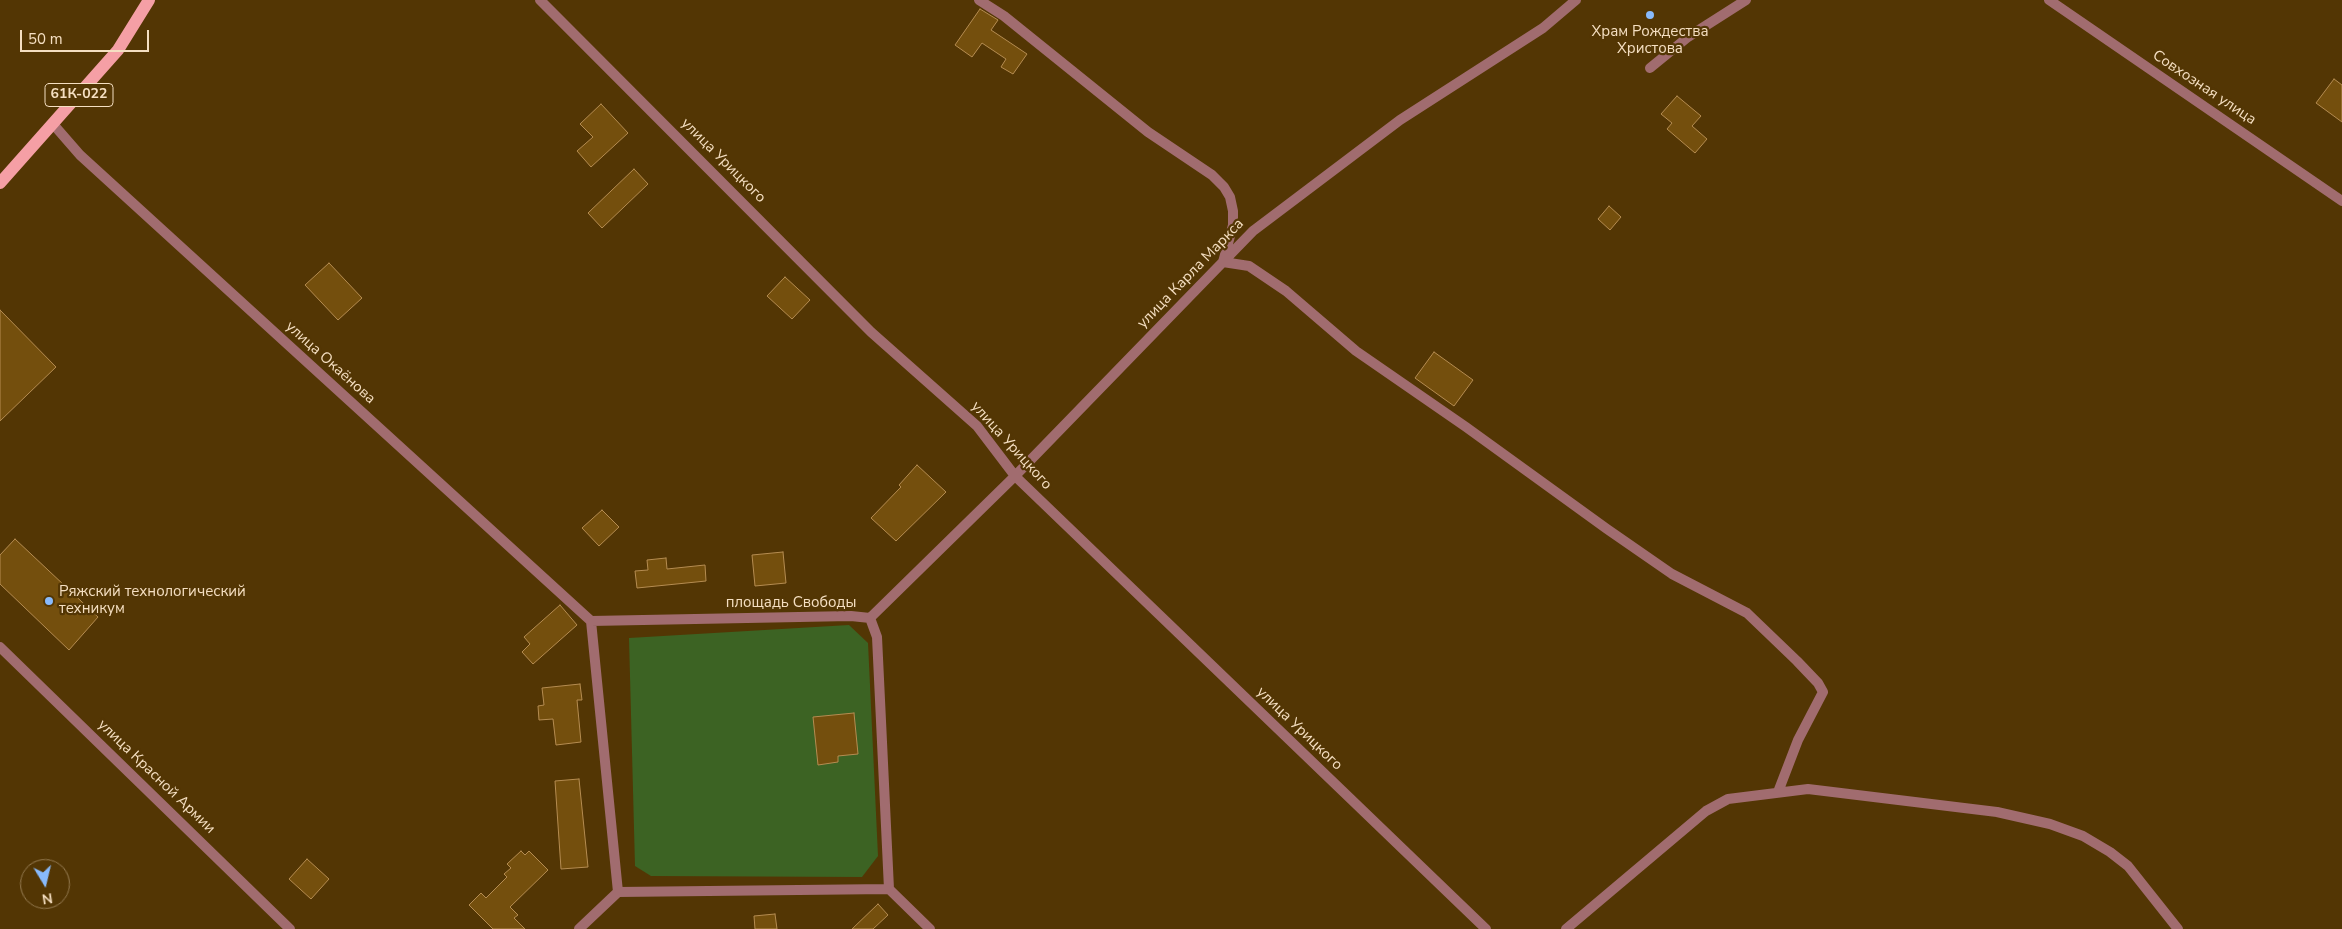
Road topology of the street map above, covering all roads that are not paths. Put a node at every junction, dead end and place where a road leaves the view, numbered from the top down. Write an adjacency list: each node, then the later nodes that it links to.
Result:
1 (149, 0): 8 (main road, 61К-022)
2 (540, 0): 12 (street, улица Урицкого)
3 (979, 0): 11 (street)
4 (1576, 0): 11 (street, улица Карла Маркса)
5 (1746, 0): 7 (street)
6 (2049, 0): 10 (street, Совхозная улица)
7 (1650, 68)
8 (52, 124): 9 (main road, 61К-022); 14 (street, улица Окаёнова)
9 (0, 183)
10 (2342, 201)
11 (1223, 262): 12 (street, улица Карла Маркса); 16 (street)
12 (1015, 476): 13 (street, улица Карла Маркса); 22 (street, улица Урицкого)
13 (870, 618): 14 (street, площадь Свободы); 17 (street, площадь Свободы)
14 (591, 620): 18 (street)
15 (0, 647): 19 (street, улица Красной Армии)
16 (1778, 792): 23 (street); 24 (street)
17 (889, 889): 18 (street); 21 (street)
18 (618, 892): 20 (street)
19 (290, 929)
20 (579, 929)
21 (930, 929)
22 (1486, 929)
23 (1566, 929)
24 (2178, 929)

